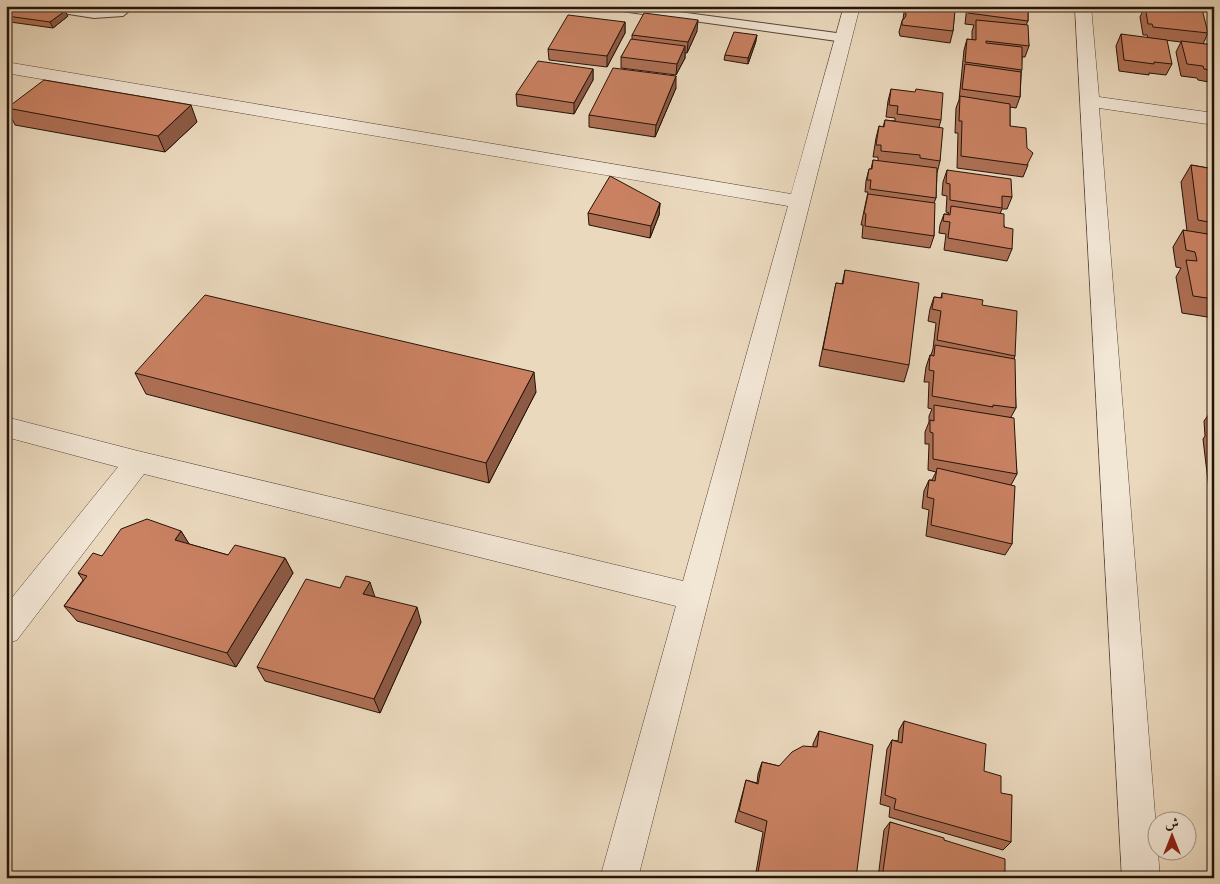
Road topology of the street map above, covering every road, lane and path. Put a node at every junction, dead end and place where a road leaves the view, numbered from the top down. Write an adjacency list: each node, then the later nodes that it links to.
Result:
1 (36, 6): 2 (lane)
2 (129, 6)
3 (607, 6): 6 (lane)
4 (852, 6): 6 (street)
5 (1083, 6): 8 (street)
6 (844, 38): 10 (street)
7 (6, 67): 10 (street)
8 (1089, 101): 9 (street); 16 (street)
9 (1214, 119)
10 (800, 202): 13 (street)
11 (6, 427): 12 (street)
12 (138, 462): 13 (street); 14 (street)
13 (694, 597): 15 (street)
14 (6, 630)
15 (619, 878)
16 (1141, 878)

